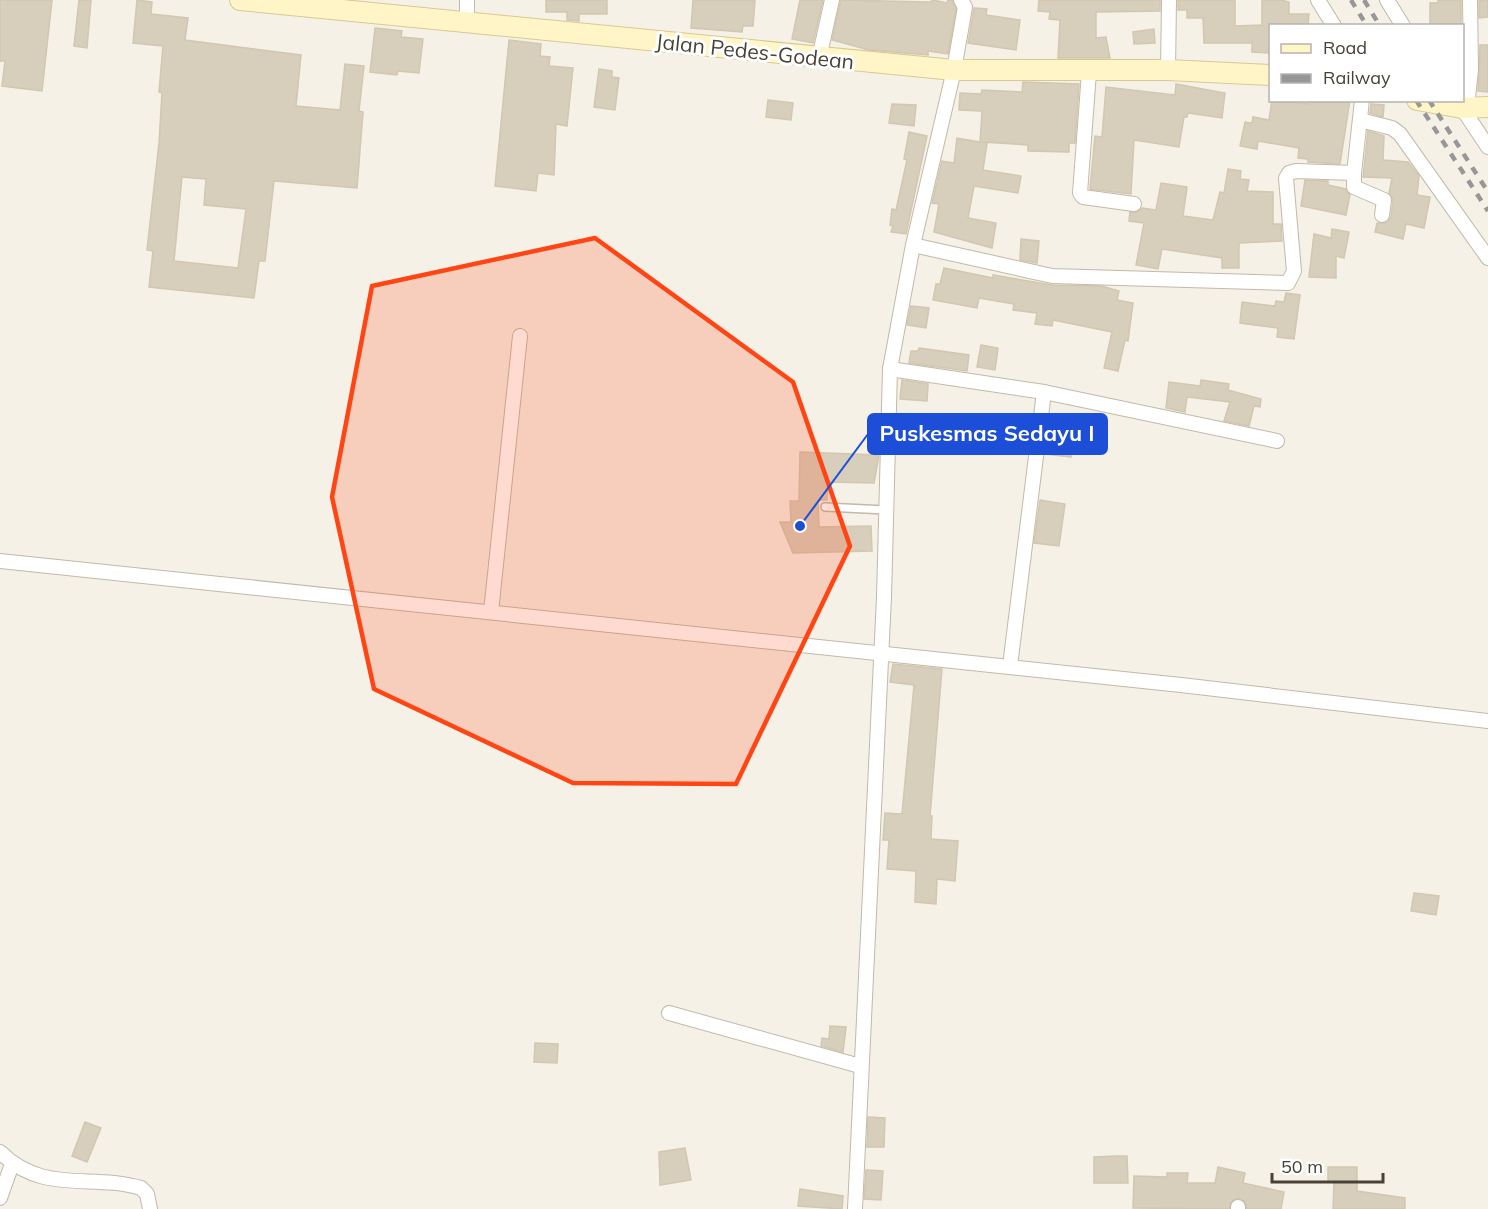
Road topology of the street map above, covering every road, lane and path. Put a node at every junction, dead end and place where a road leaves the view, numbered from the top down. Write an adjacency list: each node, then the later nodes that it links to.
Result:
1 (240, 0): 9 (street, Jalan Pedes-Godean)
2 (467, 0): 9 (street)
3 (832, 0): 12 (street)
4 (961, 0): 13 (street)
5 (1169, 0): 14 (street)
6 (1318, 0): 10 (street)
7 (1387, 0): 11 (street)
8 (1470, 0): 17 (street)
9 (467, 22): 12 (street, Jalan Pedes-Godean)
10 (1333, 24)
11 (1402, 24)
12 (819, 58): 13 (street, Jalan Pedes-Godean)
13 (954, 70): 15 (street, Jalan Pedes-Godean); 27 (street)
14 (1168, 70): 15 (street, Jalan Pedes-Godean); 16 (street, Jalan Pedes-Godean)
15 (1089, 72): 25 (street)
16 (1269, 75)
17 (1464, 89)
18 (1362, 102): 22 (street)
19 (1431, 102): 20 (street)
20 (1458, 106): 21 (street); 23 (street)
21 (1488, 107)
22 (1360, 120): 24 (street); 28 (street)
23 (1488, 147)
24 (1354, 173): 26 (street); 27 (street)
25 (1134, 204)
26 (1382, 215)
27 (913, 245): 30 (street)
28 (1488, 258)
29 (520, 336): 36 (street)
30 (890, 369): 31 (street); 34 (street)
31 (1044, 392): 32 (street); 38 (street)
32 (1277, 441)
33 (825, 507): 34 (lane)
34 (886, 510): 37 (street)
35 (0, 561): 36 (street)
36 (491, 612): 37 (street)
37 (879, 652): 38 (street); 41 (street)
38 (1010, 666): 39 (street)
39 (1488, 721)
40 (669, 1012): 41 (street)
41 (860, 1066): 46 (street)
42 (0, 1152): 43 (street)
43 (12, 1164): 44 (street); 45 (street)
44 (0, 1198)
45 (150, 1209)
46 (855, 1209)

